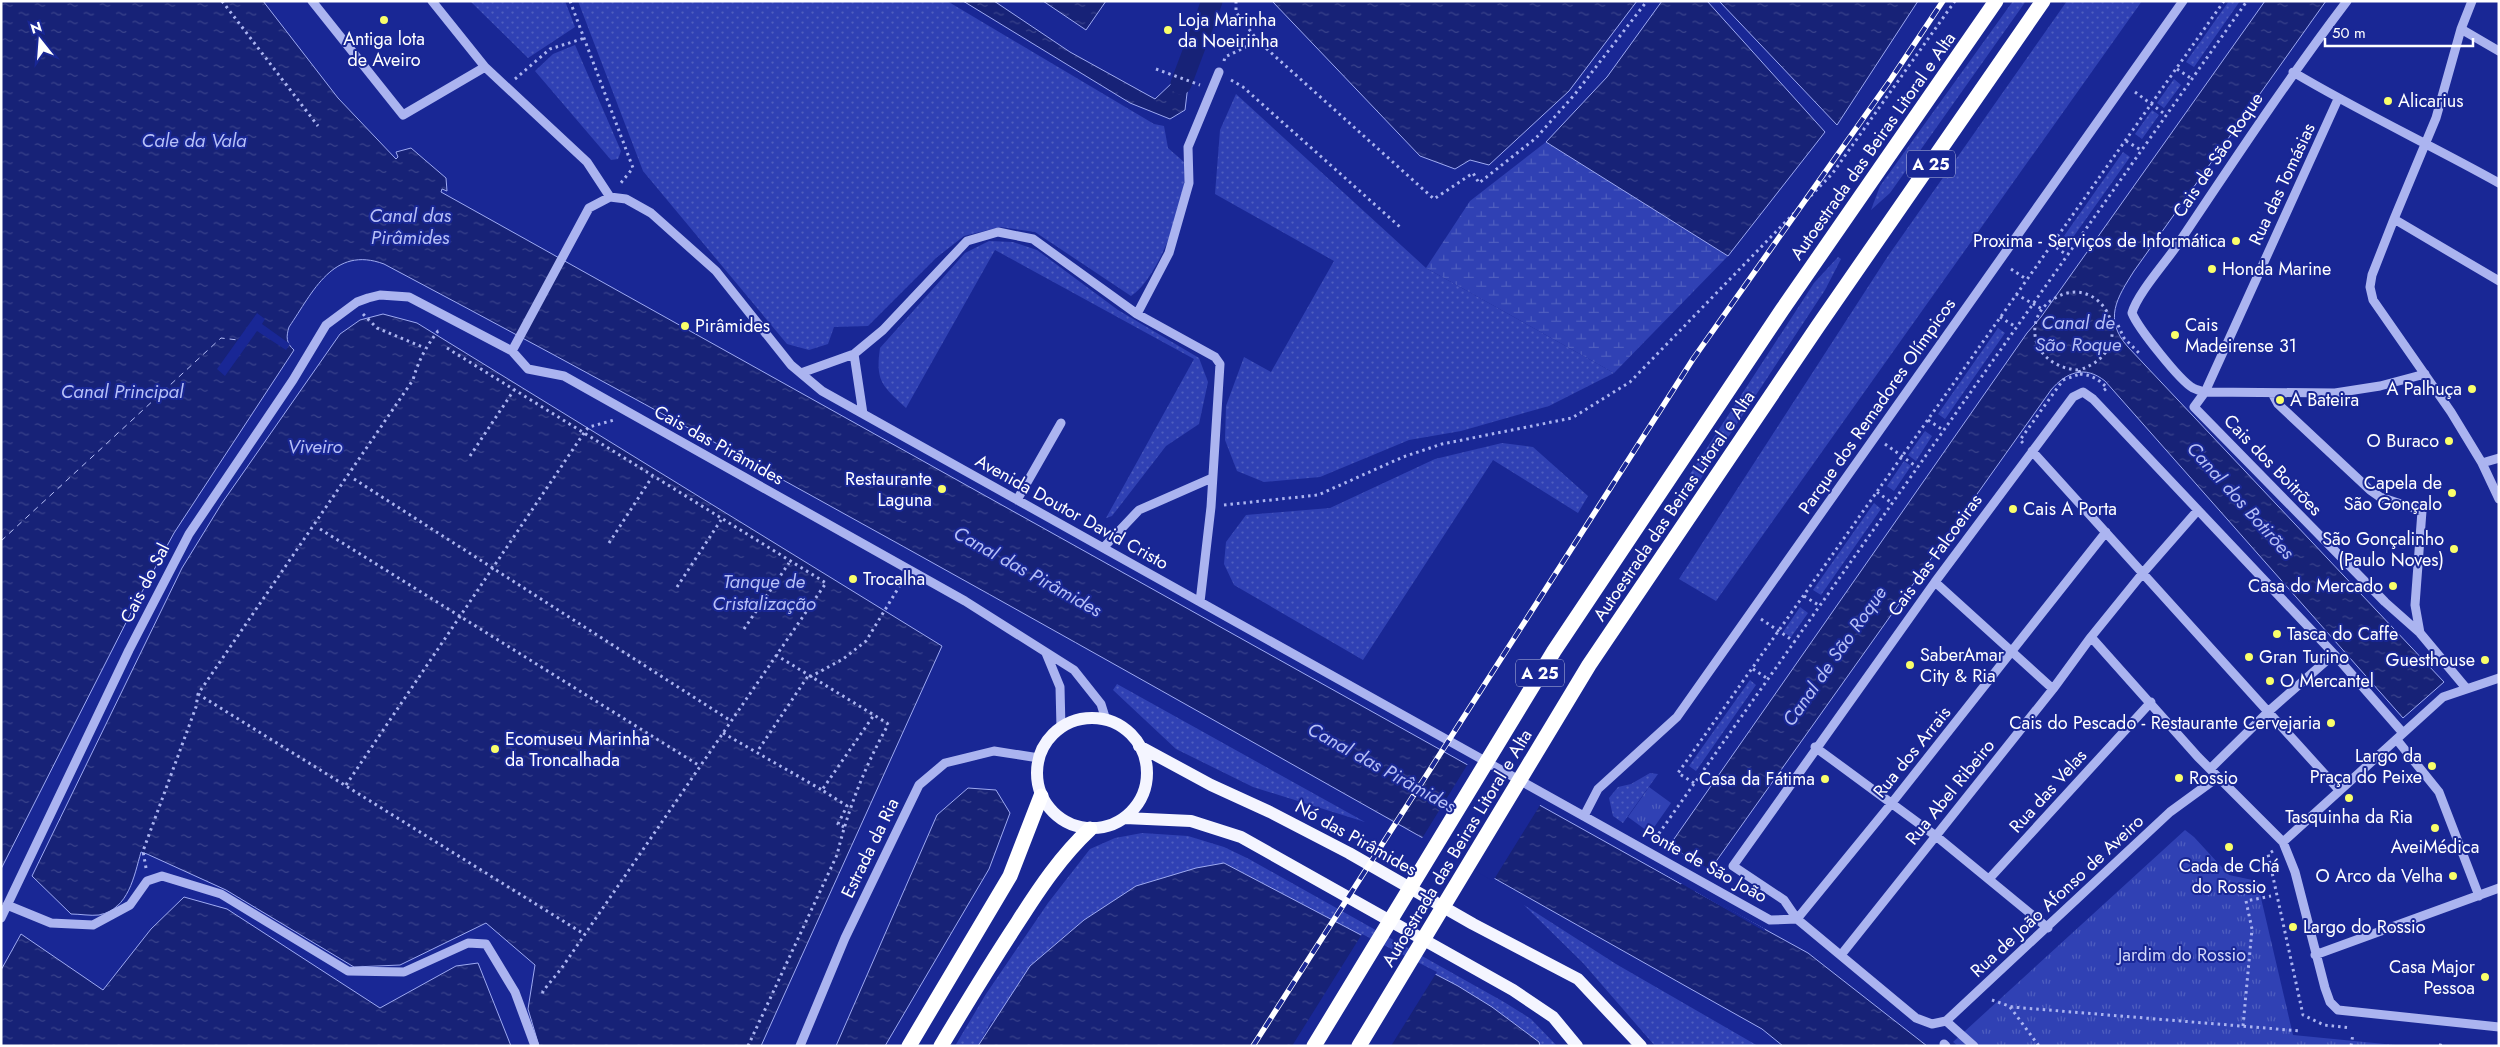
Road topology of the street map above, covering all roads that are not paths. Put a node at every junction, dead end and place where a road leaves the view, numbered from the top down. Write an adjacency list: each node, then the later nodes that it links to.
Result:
1 (312, 1): 10 (street)
2 (432, 1): 10 (street)
3 (1996, 1): 83 (highway, Autoestrada das Beiras Litoral e Alta / A 25)
4 (2043, 1): 84 (highway, Autoestrada das Beiras Litoral e Alta / A 25)
5 (2183, 1): 62 (street, Parque dos Remadores Olímpicos)
6 (2347, 1): 12 (street, Cais de São Roque)
7 (2472, 1): 8 (street)
8 (2461, 29): 9 (street); 14 (street)
9 (2499, 51)
10 (485, 67): 16 (street)
11 (1219, 72): 20 (street)
12 (2293, 72): 13 (street); 25 (street, Cais de São Roque)
13 (2338, 99): 14 (street); 25 (street, Rua das Tomásias)
14 (2426, 143): 15 (street); 17 (street)
15 (2499, 183)
16 (610, 197): 21 (street); 23 (street, Avenida Doutor David Cristo)
17 (2394, 218): 18 (street); 24 (street)
18 (2499, 281)
19 (368, 298): 21 (street, Cais das Pirâmides); 71 (street, Cais do Sal)
20 (1137, 314): 22 (street); 32 (street)
21 (512, 350): 44 (street, Cais das Pirâmides)
22 (854, 354): 23 (street); 27 (street)
23 (801, 373): 27 (street, Avenida Doutor David Cristo)
24 (2425, 374): 26 (street); 31 (street)
25 (2205, 392): 26 (street); 41 (street, Cais dos Boitrões)
26 (2272, 393): 41 (street)
27 (863, 414): 34 (street, Avenida Doutor David Cristo)
28 (1061, 423): 34 (street)
29 (2032, 451): 35 (street, Cais das Falcoeiras); 36 (street); 39 (street, Cais das Falcoeiras)
30 (2499, 458): 31 (street)
31 (2482, 463): 33 (street)
32 (1212, 478): 37 (street); 40 (street)
33 (2499, 499)
34 (1018, 500): 37 (street, Avenida Doutor David Cristo)
35 (2198, 510): 38 (street, Rua Abel Ribeiro); 45 (street)
36 (2106, 532): 38 (street); 43 (street, Rua dos Arrais)
37 (1104, 547): 40 (street, Avenida Doutor David Cristo)
38 (2142, 574): 42 (street, Rua Abel Ribeiro); 50 (street)
39 (1935, 582): 43 (street); 55 (street, Cais das Falcoeiras)
40 (1200, 602): 62 (street, Avenida Doutor David Cristo)
41 (2420, 633): 47 (street, Cais dos Boitrões)
42 (2091, 637): 48 (street, Rua Abel Ribeiro); 49 (street)
43 (2013, 651): 48 (street); 61 (street, Rua dos Arrais)
44 (1046, 653): 51 (street, Cais das Pirâmides); 52 (street)
45 (2334, 654): 50 (street); 53 (street)
46 (2499, 678): 47 (street)
47 (2466, 688): 53 (street)
48 (2053, 690): 65 (street, Rua Abel Ribeiro)
49 (2151, 702): 57 (street); 68 (street, Rua das Velas)
50 (2269, 711): 57 (street); 59 (street)
51 (1106, 720): 52 (main road, Nó das Pirâmides); 54 (main road, Nó das Pirâmides)
52 (1061, 728): 56 (main road, Nó das Pirâmides)
53 (2400, 737): 59 (street); 70 (street)
54 (1139, 746): 63 (main road, Nó das Pirâmides); 86 (main road, Nó das Pirâmides)
55 (1815, 747): 61 (street); 73 (street, Cais das Falcoeiras)
56 (1039, 758): 60 (main road, Nó das Pirâmides); 80 (street, Estrada da Ria)
57 (2210, 769): 58 (street)
58 (2218, 777): 67 (street); 74 (street, Rua de João Afonso de Aveiro)
59 (2339, 790): 67 (street)
60 (1041, 796): 64 (main road, Nó das Pirâmides); 81 (highway)
61 (1892, 804): 65 (street); 73 (street, Rua dos Arrais)
62 (1584, 816): 66 (street, Avenida Doutor David Cristo)
63 (1125, 818): 64 (main road, Nó das Pirâmides); 85 (main road, Nó das Pirâmides)
64 (1090, 829): 82 (highway)
65 (1936, 836): 68 (street); 75 (street, Rua Abel Ribeiro)
66 (1627, 839): 73 (street, Ponte de São João)
67 (2283, 842): 76 (street)
68 (1989, 879): 74 (street)
69 (2499, 888): 70 (street)
70 (2479, 896): 76 (street)
71 (7, 906): 72 (street, Cais do Sal); 79 (street)
72 (1, 918)
73 (1797, 920): 75 (street)
74 (2048, 928): 77 (street, Rua de João Afonso de Aveiro)
75 (1841, 955): 77 (street)
76 (2315, 955): 78 (street)
77 (1946, 1021): 87 (street)
78 (2499, 1027)
79 (535, 1046)
80 (800, 1046)
81 (909, 1046)
82 (941, 1046)
83 (1314, 1046)
84 (1359, 1046)
85 (1577, 1046)
86 (1641, 1046)
87 (1974, 1046)

